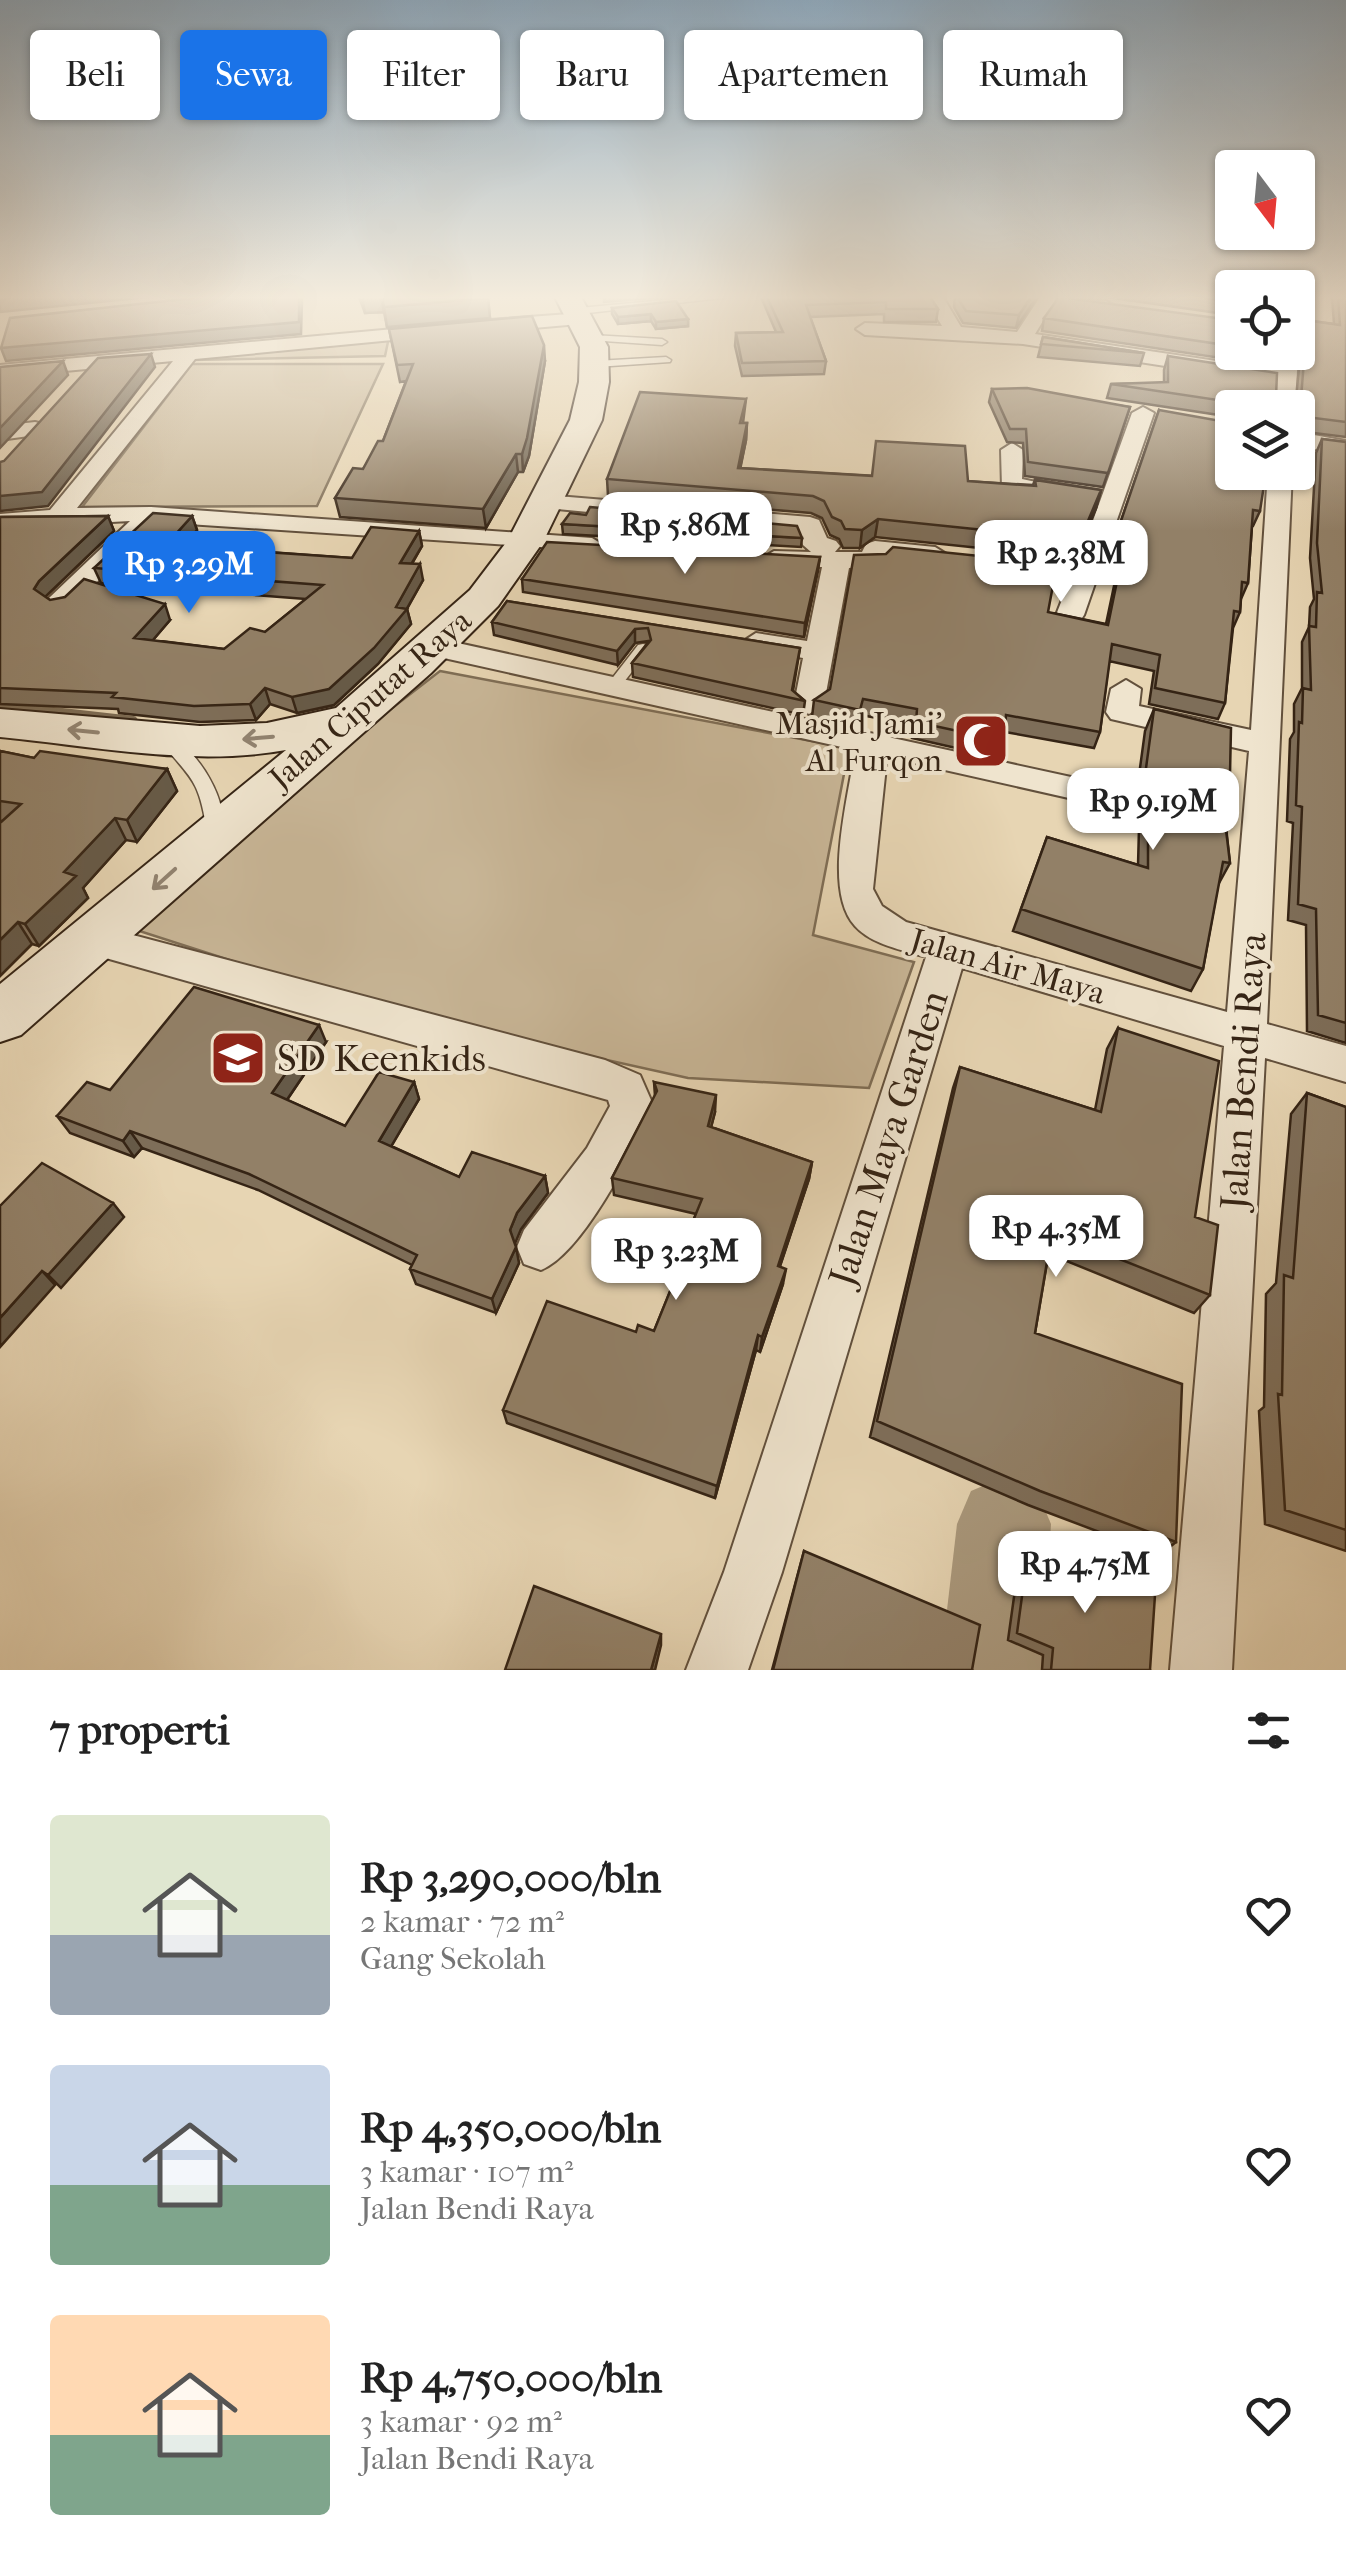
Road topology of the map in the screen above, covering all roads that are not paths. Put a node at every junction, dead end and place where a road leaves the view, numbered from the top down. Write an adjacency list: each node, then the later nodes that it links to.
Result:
1 (84, 375): 7 (street)
2 (172, 375): 19 (street)
3 (585, 375): 17 (main road, Jalan Ciputat Raya)
4 (1266, 375): 6 (street)
5 (1286, 375): 6 (street)
6 (1286, 378): 8 (street)
7 (72, 387)
8 (1285, 390)
9 (1142, 413): 16 (street)
10 (0, 433): 14 (street)
11 (1315, 442): 12 (street)
12 (1346, 448)
13 (1012, 450): 16 (street)
14 (12, 455)
15 (1279, 490): 39 (street, Jalan Bendi Raya)
16 (1093, 497): 25 (street)
17 (545, 502): 21 (main road, Jalan Ciputat Raya); 23 (street)
18 (151, 514): 19 (street); 21 (street); 26 (street)
19 (56, 518): 20 (street)
20 (0, 521)
21 (525, 542): 22 (street); 31 (main road, Jalan Ciputat Raya)
22 (628, 550)
23 (832, 553): 24 (street); 25 (street); 32 (street)
24 (740, 558)
25 (1085, 571): 27 (street)
26 (58, 604)
27 (1070, 615)
28 (623, 620): 30 (street)
29 (721, 636): 32 (street)
30 (652, 638): 33 (lane)
31 (435, 647): 33 (street); 36 (main road, Jalan Ciputat Raya)
32 (819, 652): 35 (street)
33 (612, 688): 40 (street)
34 (1126, 689): 39 (street)
35 (809, 704)
36 (348, 720): 38 (main road, one-way to 38); 42 (main road, Jalan Ciputat Raya)
37 (0, 723): 38 (main road, one-way to 37)
38 (166, 740): 42 (lane)
39 (1266, 744): 46 (street, Jalan Bendi Raya)
40 (872, 745): 41 (street); 44 (street, Jalan Air Maya)
41 (1082, 790)
42 (216, 832): 43 (main road, Jalan Ciputat Raya, one-way to 43)
43 (95, 940): 45 (main road, Jalan Ciputat Raya); 48 (street)
44 (948, 949): 46 (street, Jalan Air Maya); 49 (street, Jalan Maya Garden)
45 (0, 1018)
46 (1247, 1033): 47 (street, Jalan Air Maya); 50 (street, Jalan Bendi Raya)
47 (1346, 1064)
48 (541, 1247)
49 (718, 1670)
50 (1200, 1670)

